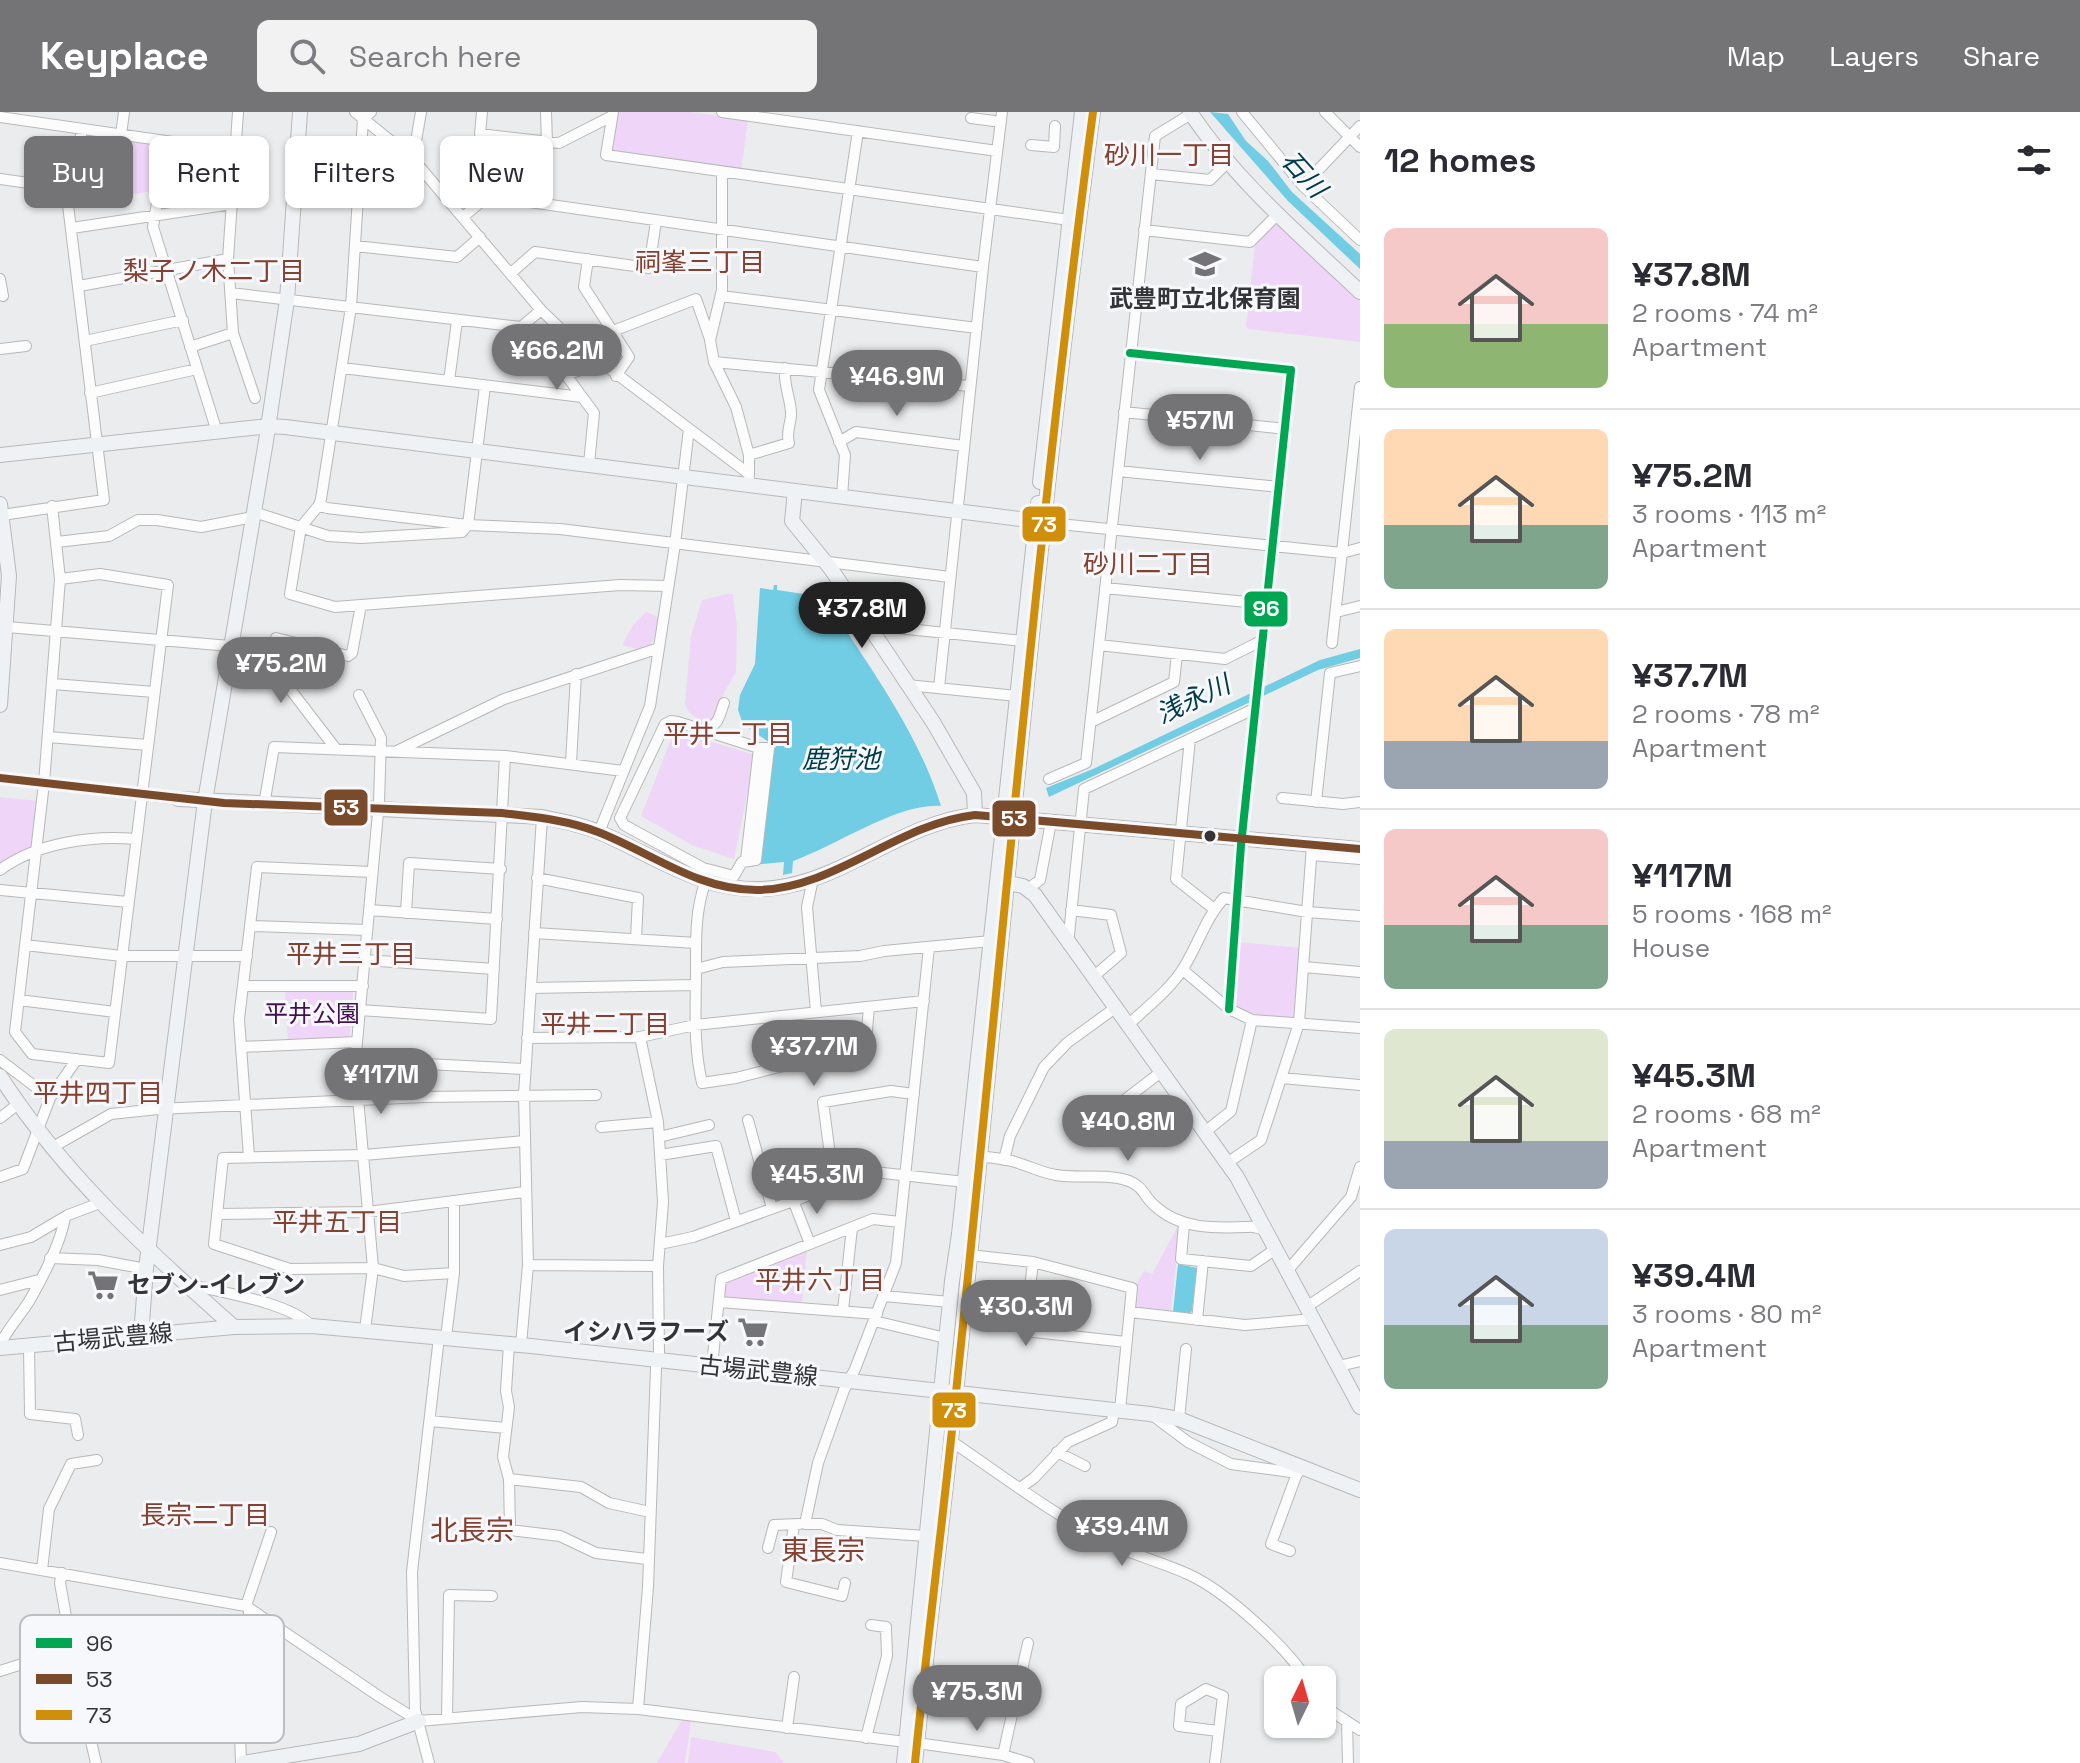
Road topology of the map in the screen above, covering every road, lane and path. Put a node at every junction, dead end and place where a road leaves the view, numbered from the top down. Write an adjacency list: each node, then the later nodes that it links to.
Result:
1 (124, 112): 23 (street)
2 (238, 112): 25 (street)
3 (300, 112): 74 (street)
4 (421, 112): 27 (street)
5 (482, 112): 28 (street)
6 (546, 112): 29 (street)
7 (722, 112): 22 (street)
8 (1002, 112): 35 (street)
9 (1082, 112): 54 (street)
10 (1093, 112): 129 (street)
11 (1242, 112): 42 (street)
12 (1325, 112): 30 (street)
13 (1190, 113): 36 (street); 39 (street)
14 (363, 114): 26 (street); 61 (street)
15 (613, 114): 32 (street); 38 (street)
16 (0, 117): 21 (street)
17 (971, 118): 18 (street)
18 (994, 120)
19 (1055, 126): 33 (street)
20 (1360, 126): 30 (street)
21 (82, 129): 23 (street); 24 (street)
22 (858, 131): 35 (street); 43 (street)
23 (121, 135): 31 (street)
24 (81, 136)
25 (236, 136)
26 (387, 136)
27 (417, 136)
28 (495, 136)
29 (547, 136)
30 (1349, 136): 34 (street); 42 (street)
31 (149, 139)
32 (553, 143)
33 (1031, 145)
34 (1360, 147)
35 (997, 151): 50 (street)
36 (1228, 162): 39 (street); 51 (street)
37 (424, 172): 53 (street)
38 (722, 172): 43 (street); 57 (street)
39 (1151, 174): 58 (street)
40 (0, 179): 41 (street)
41 (24, 182)
42 (1303, 186): 60 (street)
43 (849, 190): 50 (street); 62 (street)
44 (553, 205): 55 (street)
45 (69, 208): 56 (street)
46 (155, 208): 52 (street)
47 (206, 208): 52 (street)
48 (232, 208): 63 (street)
49 (474, 208): 53 (street)
50 (990, 210): 54 (street); 65 (street)
51 (1279, 213): 58 (street); 70 (street)
52 (154, 216): 56 (street); 66 (street)
53 (463, 217): 59 (street)
54 (1069, 220): 129 (street)
55 (656, 221): 57 (street); 64 (street)
56 (72, 228): 69 (street)
57 (723, 230): 62 (street); 73 (street)
58 (1144, 230): 88 (street)
59 (480, 237): 61 (street); 67 (street)
60 (1360, 240)
61 (355, 246): 75 (street)
62 (840, 247): 65 (street); 77 (street)
63 (228, 259): 66 (street); 71 (street)
64 (588, 259): 67 (street); 81 (street)
65 (983, 267): 80 (street)
66 (167, 271): 69 (street); 78 (street)
67 (511, 273): 76 (street)
68 (0, 279): 72 (street)
69 (79, 286): 84 (street)
70 (1360, 292)
71 (231, 293): 74 (street); 82 (street)
72 (3, 296)
73 (721, 296): 77 (street); 83 (street)
74 (287, 300): 75 (street); 104 (street)
75 (351, 307): 79 (street); 91 (street)
76 (541, 310): 79 (street); 90 (street)
77 (831, 312): 80 (street); 94 (street)
78 (183, 320): 84 (street); 86 (street)
79 (457, 321): 96 (street)
80 (977, 328): 98 (street)
81 (613, 331): 83 (street); 95 (street)
82 (233, 333): 86 (street); 102 (street)
83 (710, 340): 89 (street)
84 (85, 341): 100 (street)
85 (19, 343): 87 (street)
86 (190, 347): 93 (street)
87 (0, 349)
88 (1130, 353): 103 (street); 106 (street)
89 (714, 362): 92 (street); 115 (street)
90 (600, 363): 95 (street); 101 (street)
91 (342, 368): 96 (street); 108 (street)
92 (785, 368): 94 (street); 115 (street)
93 (197, 369): 100 (street); 107 (street)
94 (822, 370): 98 (street); 110 (street)
95 (616, 376): 105 (street)
96 (449, 381): 97 (street)
97 (485, 386): 101 (street); 113 (street)
98 (970, 386): 112 (street)
99 (1360, 387): 109 (street)
100 (90, 393): 111 (street)
101 (582, 397): 116 (street)
102 (255, 398)
103 (1124, 412): 106 (street); 117 (street)
104 (269, 426): 107 (street); 108 (street); 128 (street)
105 (689, 429): 118 (street); 119 (street)
106 (1286, 429): 120 (street)
107 (217, 432): 111 (street)
108 (331, 432): 113 (street); 124 (street)
109 (1358, 433): 122 (street)
110 (839, 442): 112 (street); 123 (street)
111 (98, 445): 114 (street); 125 (street)
112 (964, 446): 127 (street)
113 (477, 450): 116 (street); 130 (street)
114 (0, 455)
115 (749, 455): 119 (street)
116 (589, 464): 118 (street)
117 (1118, 471): 120 (street); 132 (street)
118 (683, 476): 119 (street); 134 (street)
119 (748, 479): 121 (street)
120 (1279, 487): 135 (street)
121 (795, 491): 123 (street); 138 (street)
122 (1354, 492): 137 (street)
123 (842, 496): 127 (street)
124 (319, 505): 130 (street); 131 (street)
125 (52, 506): 126 (street); 133 (street)
126 (1, 510): 148 (street)
127 (957, 511): 129 (street); 139 (street)
128 (254, 514): 131 (street); 133 (street); 157 (street)
129 (1040, 522): 132 (street); 154 (street); 198 (street)
130 (468, 525): 131 (street); 134 (street)
131 (301, 527): 144 (street)
132 (1111, 529): 135 (street); 142 (street)
133 (57, 542): 140 (street)
134 (675, 544): 138 (street); 141 (street)
135 (1273, 546): 137 (street); 143 (street)
136 (1360, 548): 137 (street)
137 (1342, 553): 146 (street)
138 (826, 563): 139 (street); 147 (street)
139 (950, 577): 150 (street)
140 (60, 579): 149 (street); 152 (street)
141 (668, 586): 144 (street); 158 (street)
142 (1105, 588): 143 (street); 156 (street)
143 (1267, 604): 153 (street)
144 (361, 605): 151 (street)
145 (1360, 606): 146 (street)
146 (1336, 612): 155 (street)
147 (869, 625): 150 (street); 163 (street)
148 (7, 627): 149 (street); 169 (street)
149 (56, 632): 152 (street); 162 (street)
150 (944, 632): 154 (street); 164 (street)
151 (276, 638)
152 (161, 640): 157 (street); 165 (street)
153 (1263, 640): 159 (street); 170 (street)
154 (1022, 641): 167 (street)
155 (1332, 643)
156 (1099, 645): 159 (street); 171 (street)
157 (230, 646): 176 (street); 190 (street)
158 (659, 648): 161 (street); 182 (street)
159 (1177, 654): 171 (street)
160 (1360, 666): 191 (street)
161 (576, 674): 178 (street); 180 (street)
162 (53, 684): 165 (street); 173 (street)
163 (907, 685): 164 (street); 196 (street)
164 (939, 688): 167 (street)
165 (154, 692): 175 (street)
166 (359, 695): 177 (street)
167 (1017, 696): 198 (street)
168 (724, 703): 172 (street)
169 (0, 705)
170 (1256, 708): 174 (street); 204 (street)
171 (1091, 722): 181 (street)
172 (705, 732): 213 (street); 213 (street)
173 (48, 737): 175 (street); 185 (street)
174 (1190, 739): 186 (street); 202 (street)
175 (148, 745): 187 (street)
176 (336, 749): 177 (street); 193 (street)
177 (381, 751): 178 (street); 194 (street)
178 (396, 751): 179 (street)
179 (505, 756): 180 (street); 195 (street)
180 (571, 763): 182 (street)
181 (1086, 763): 184 (street); 186 (street)
182 (623, 771): 201 (street)
183 (0, 778): 185 (street)
184 (1049, 779)
185 (44, 783): 187 (street); 207 (street)
186 (1084, 789): 200 (street)
187 (141, 795): 189 (street); 203 (street)
188 (1282, 798): 191 (street)
189 (178, 799): 190 (street)
190 (205, 801): 193 (street); 238 (street)
191 (1316, 802): 192 (street)
192 (1360, 802)
193 (264, 805): 194 (street)
194 (378, 809): 195 (street); 211 (street)
195 (502, 813): 197 (street); 209 (street)
196 (975, 815): 198 (street); 214 (street)
197 (542, 817): 201 (street); 212 (street)
198 (1009, 817): 199 (street); 215 (street); 232 (street)
199 (1051, 822): 200 (street); 216 (street)
200 (1080, 824): 202 (street); 223 (street)
201 (599, 832): 213 (street)
202 (1181, 834): 204 (street); 221 (street)
203 (136, 839): 207 (street); 220 (street)
204 (1242, 840): 206 (street); 219 (street)
205 (1360, 849): 206 (street)
206 (1312, 850): 208 (street); 224 (street)
207 (36, 852): 210 (street); 218 (street)
208 (1360, 859)
209 (501, 869): 225 (street); 227 (street)
210 (0, 870)
211 (372, 872): 222 (street); 228 (street)
212 (537, 878): 230 (street); 231 (street)
213 (715, 878): 214 (street); 233 (street)
214 (813, 879): 240 (street)
215 (1008, 883): 216 (street); 298 (street)
216 (1029, 888): 234 (street)
217 (0, 890): 218 (street)
218 (31, 892): 220 (street); 235 (street)
219 (1237, 899): 221 (street); 224 (street); 256 (street)
220 (128, 902): 237 (street)
221 (1214, 909): 245 (street)
222 (369, 910): 225 (street); 229 (street)
223 (1071, 910): 234 (street); 247 (street)
224 (1307, 912): 226 (street); 242 (street)
225 (406, 913): 227 (street)
226 (1360, 916)
227 (497, 919): 243 (street)
228 (251, 926): 229 (street); 239 (street)
229 (367, 930): 241 (street)
230 (534, 933): 231 (street); 251 (street)
231 (636, 939): 233 (street)
232 (991, 941): 236 (street); 305 (street)
233 (696, 943): 244 (street)
234 (1068, 944): 247 (street)
235 (25, 945): 237 (street); 252 (street)
236 (929, 947): 240 (street); 253 (street)
237 (122, 956): 238 (street); 258 (street)
238 (186, 956): 239 (street); 285 (street)
239 (247, 956): 249 (street)
240 (812, 958): 244 (street); 259 (street)
241 (365, 960): 243 (street); 250 (street)
242 (1304, 967): 246 (street); 261 (street)
243 (494, 969): 257 (street)
244 (696, 969): 248 (street)
245 (1183, 970): 256 (street); 263 (street)
246 (1360, 972)
247 (1093, 977): 255 (street)
248 (696, 985): 251 (street); 262 (street)
249 (243, 986): 250 (street); 268 (street)
250 (363, 986): 257 (street)
251 (531, 988): 266 (street)
252 (19, 1000): 258 (street); 269 (street)
253 (924, 1001): 254 (street); 277 (street)
254 (869, 1007): 259 (street); 262 (street)
255 (1115, 1008): 263 (street); 300 (street)
256 (1229, 1009): 260 (street)
257 (360, 1010): 267 (street)
258 (115, 1012): 269 (street)
259 (816, 1012): 262 (street)
260 (1252, 1020): 261 (street); 292 (street)
261 (1299, 1023): 264 (street); 274 (street)
262 (695, 1025): 265 (street)
263 (1128, 1025): 272 (street)
264 (1360, 1028)
265 (640, 1037): 266 (street); 288 (street)
266 (527, 1038): 271 (street)
267 (357, 1042): 268 (street); 281 (street)
268 (241, 1047): 283 (street)
269 (77, 1059): 280 (street)
270 (0, 1060): 280 (street)
271 (525, 1069): 276 (street); 279 (street)
272 (1161, 1072): 284 (street); 292 (street)
273 (0, 1076): 282 (street)
274 (1281, 1078): 275 (street); 301 (street)
275 (1360, 1085)
276 (524, 1094): 278 (street); 279 (street); 294 (street)
277 (914, 1094): 303 (street); 306 (street)
278 (596, 1095)
279 (424, 1097): 281 (street)
280 (50, 1098): 291 (street)
281 (358, 1099): 283 (street); 296 (street)
282 (18, 1104): 286 (street); 291 (street)
283 (245, 1105): 285 (street); 299 (street)
284 (1108, 1107)
285 (166, 1108): 295 (street); 323 (street)
286 (0, 1118)
287 (748, 1120): 311 (street)
288 (658, 1122): 290 (street); 293 (street)
289 (709, 1125): 293 (street)
290 (601, 1127)
291 (38, 1129): 295 (street); 304 (street)
292 (1205, 1132): 301 (street)
293 (659, 1137): 297 (street)
294 (524, 1141): 296 (street); 307 (street)
295 (53, 1147): 310 (street)
296 (364, 1155): 299 (street); 312 (street)
297 (660, 1155): 315 (street); 320 (street)
298 (978, 1156): 300 (street); 325 (street)
299 (249, 1157): 313 (street)
300 (1004, 1160): 317 (street)
301 (1227, 1163): 319 (street)
302 (1360, 1167): 333 (street)
303 (906, 1175): 305 (street); 306 (street); 316 (street)
304 (0, 1177)
305 (965, 1182): 341 (street)
306 (834, 1185): 308 (street)
307 (524, 1192): 309 (street); 329 (street)
308 (793, 1200): 311 (street); 321 (street)
309 (454, 1201): 312 (street); 335 (street)
310 (100, 1203): 314 (street); 323 (street)
311 (772, 1208): 315 (street)
312 (368, 1212): 313 (street); 331 (street)
313 (217, 1214): 331 (street)
314 (65, 1217): 322 (street); 326 (street)
315 (736, 1221): 320 (street)
316 (900, 1222): 318 (street); 339 (street)
317 (1184, 1224): 319 (street); 327 (street)
318 (852, 1228): 321 (street); 342 (street)
319 (1266, 1228): 324 (street)
320 (660, 1244): 330 (street)
321 (810, 1244): 340 (street)
322 (0, 1245)
323 (149, 1248): 332 (street); 337 (street)
324 (1277, 1248): 327 (street); 333 (street)
325 (969, 1255): 328 (street); 363 (street)
326 (50, 1258): 332 (street); 336 (street)
327 (1203, 1261): 346 (street)
328 (1033, 1262): 343 (street); 353 (street)
329 (528, 1265): 330 (street); 354 (street)
330 (658, 1266): 358 (street)
331 (373, 1268): 335 (street); 349 (street)
332 (146, 1269): 350 (street)
333 (1288, 1270): 344 (street)
334 (1360, 1271): 344 (street)
335 (454, 1273): 351 (street)
336 (39, 1280): 338 (street); 355 (street)
337 (186, 1284): 347 (street); 348 (street)
338 (0, 1290)
339 (884, 1296): 341 (street); 345 (street)
340 (719, 1302): 342 (street); 360 (street)
341 (950, 1302): 352 (street)
342 (843, 1310): 345 (street)
343 (1130, 1312): 346 (street); 353 (street)
344 (1311, 1312): 346 (street); 361 (street)
345 (875, 1318): 352 (street); 362 (street)
346 (1197, 1320)
347 (312, 1326): 348 (street, 古場武豊線); 349 (street, 古場武豊線)
348 (234, 1327): 350 (street, 古場武豊線)
349 (365, 1330): 351 (street, 古場武豊線)
350 (141, 1336): 356 (street, 古場武豊線)
351 (442, 1337): 354 (street, 古場武豊線); 368 (street)
352 (946, 1338): 363 (street)
353 (1126, 1342): 365 (street)
354 (515, 1344): 358 (street, 古場武豊線); 369 (street)
355 (0, 1346): 356 (street, 古場武豊線)
356 (29, 1346): 370 (street)
357 (1186, 1349): 367 (street)
358 (657, 1360): 360 (street, 古場武豊線); 379 (street)
359 (1360, 1361): 361 (street)
360 (712, 1366): 362 (street, 古場武豊線)
361 (1339, 1366): 364 (street)
362 (850, 1380): 363 (street, 古場武豊線); 380 (street)
363 (949, 1391): 365 (street, 古場武豊線); 371 (street); 382 (street)
364 (1360, 1407)
365 (1117, 1410): 366 (street, 古場武豊線); 372 (street)
366 (1150, 1414): 367 (street, 古場武豊線); 375 (street)
367 (1179, 1419): 375 (street, 古場武豊線)
368 (430, 1421): 369 (street); 405 (street)
369 (506, 1428): 376 (street)
370 (78, 1435)
371 (951, 1441): 378 (street); 413 (street)
372 (1057, 1452): 374 (street); 378 (street)
373 (97, 1460): 387 (street)
374 (1085, 1466)
375 (1299, 1469): 377 (street, 古場武豊線); 384 (street)
376 (509, 1479): 379 (street); 385 (street)
377 (1359, 1487)
378 (1020, 1488): 399 (street)
379 (650, 1512): 385 (street)
380 (799, 1524): 382 (street); 383 (street); 389 (street)
381 (271, 1532): 391 (street)
382 (926, 1536): 413 (street)
383 (768, 1548)
384 (1290, 1551)
385 (647, 1559): 402 (street)
386 (0, 1563): 387 (street)
387 (42, 1570): 388 (street)
388 (62, 1573): 391 (street); 392 (street)
389 (845, 1583)
390 (492, 1596): 404 (street)
391 (247, 1607): 393 (street); 394 (street)
392 (66, 1615)
393 (247, 1615)
394 (259, 1615)
395 (871, 1625): 410 (street)
396 (284, 1632): 405 (street)
397 (1028, 1643): 414 (street)
398 (20, 1665): 400 (street)
399 (1296, 1666)
400 (0, 1671)
401 (794, 1677): 407 (street)
402 (638, 1709): 404 (street); 407 (street)
403 (1336, 1715): 406 (street)
404 (447, 1718): 405 (street)
405 (419, 1721): 415 (street); 418 (street)
406 (1347, 1722): 408 (street); 423 (street)
407 (787, 1728): 410 (street)
408 (1360, 1730)
409 (1218, 1731): 409 (street); 422 (street)
410 (866, 1738): 413 (street)
411 (91, 1743): 416 (street)
412 (241, 1743): 417 (street)
413 (911, 1743): 414 (street); 419 (street); 420 (street)
414 (1003, 1755): 421 (street)
415 (275, 1760): 417 (street)
416 (96, 1763)
417 (242, 1763)
418 (429, 1763)
419 (904, 1763)
420 (915, 1763)
421 (1029, 1763)
422 (1215, 1763)
423 (1348, 1763)

